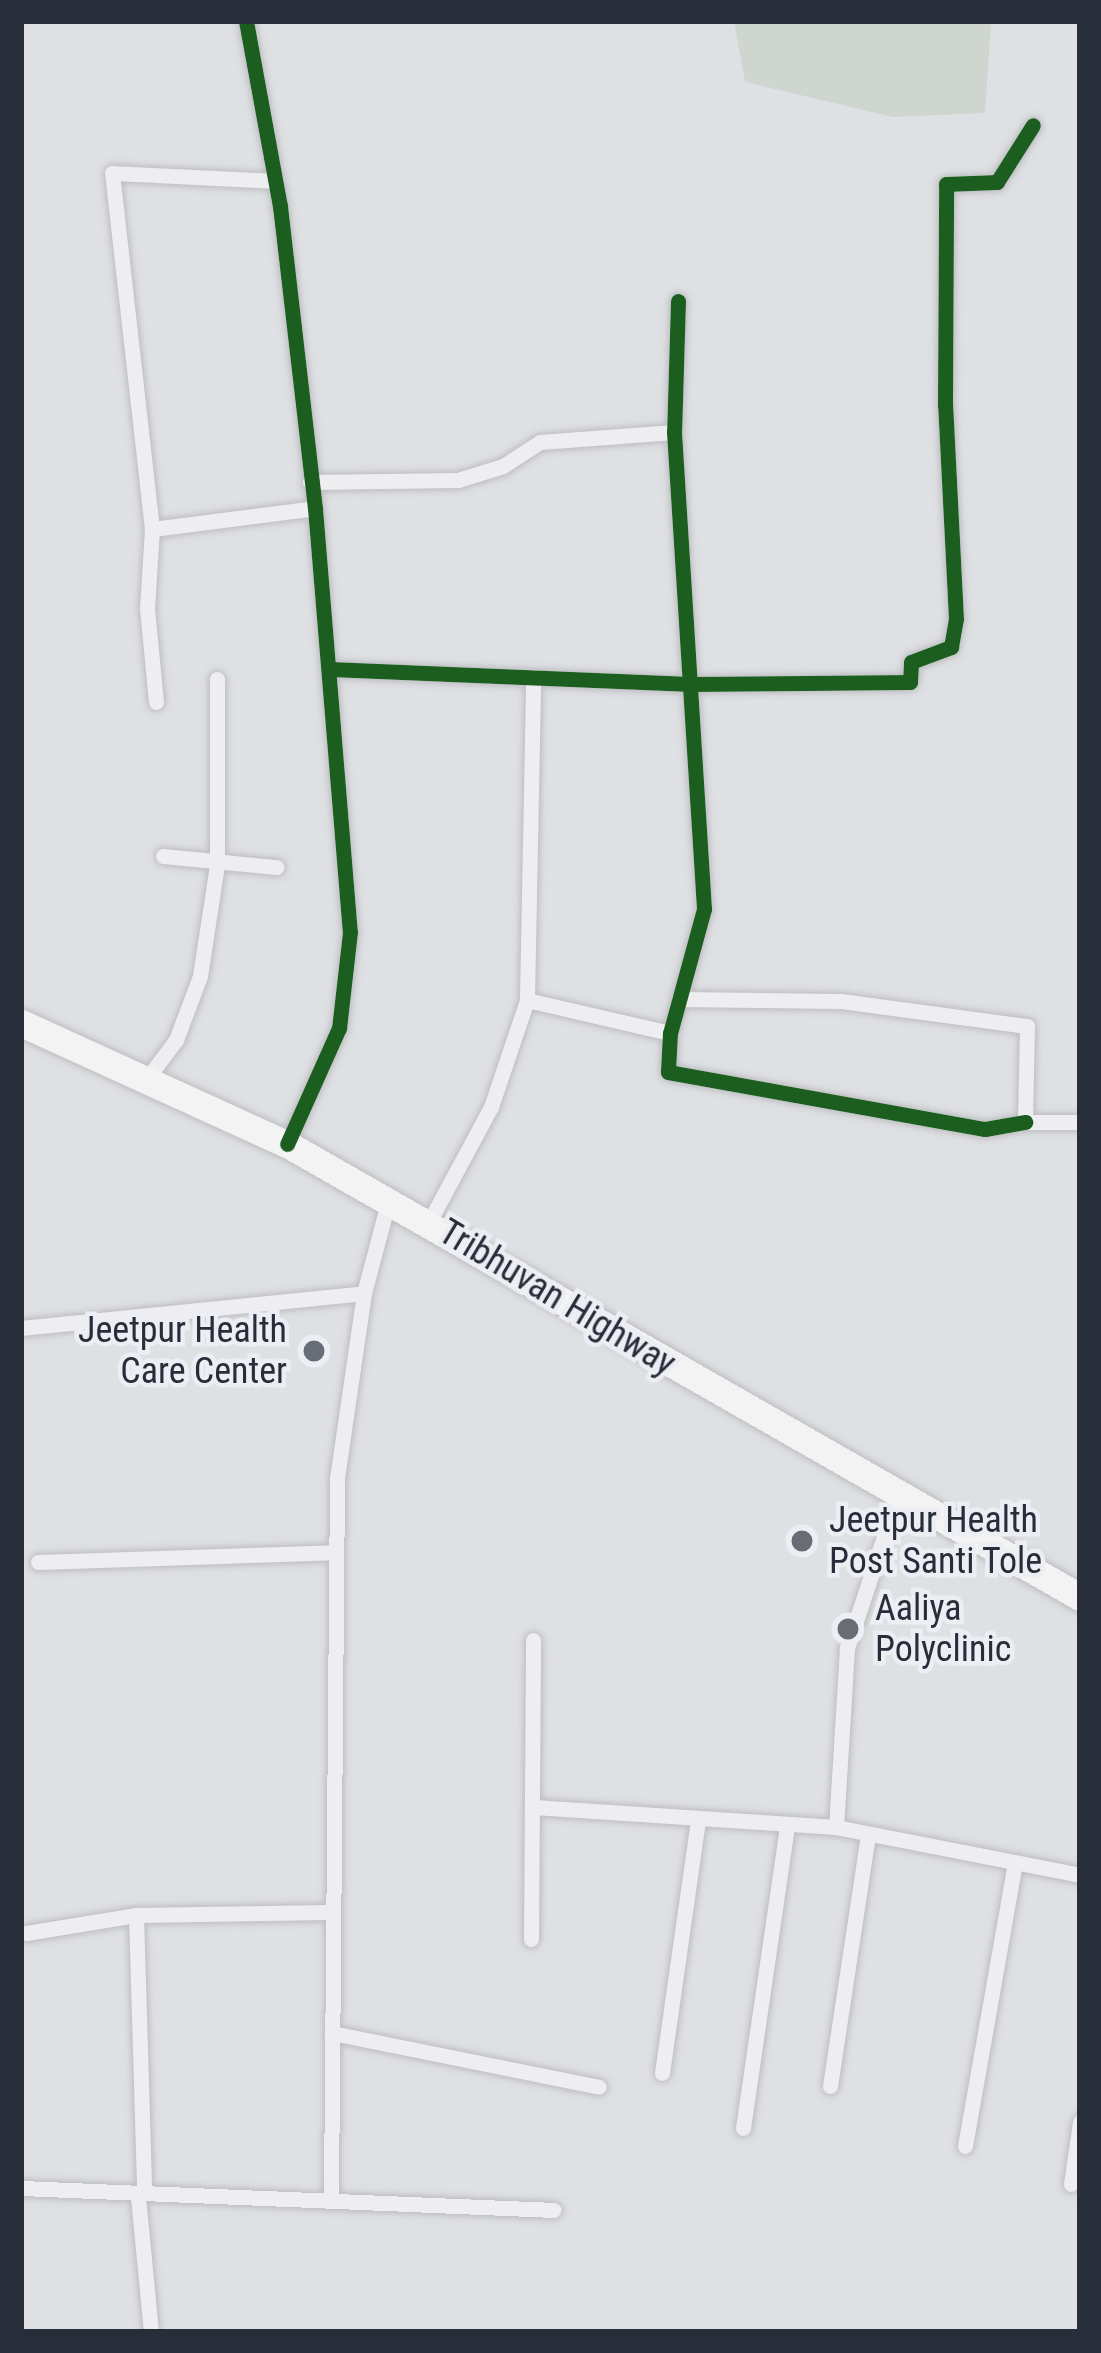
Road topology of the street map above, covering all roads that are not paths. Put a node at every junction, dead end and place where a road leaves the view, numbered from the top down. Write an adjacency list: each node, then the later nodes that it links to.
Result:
1 (245, 21): 3 (street)
2 (1033, 125): 12 (street)
3 (275, 181): 6 (street); 8 (street)
4 (678, 301): 5 (street)
5 (674, 432): 6 (street); 12 (street)
6 (310, 482): 7 (street)
7 (315, 508): 8 (street); 9 (street)
8 (152, 529): 13 (street)
9 (331, 669): 10 (street); 24 (street)
10 (533, 677): 12 (street); 18 (street)
11 (217, 680): 15 (street)
12 (691, 683): 17 (street)
13 (156, 702)
14 (163, 856): 15 (street)
15 (217, 866): 16 (street); 21 (street)
16 (275, 867)
17 (679, 999): 20 (street); 22 (street)
18 (526, 1000): 20 (street); 26 (street)
19 (21, 1024): 21 (highway, Tribhuvan Highway)
20 (670, 1033): 22 (street)
21 (148, 1077): 24 (highway, Tribhuvan Highway)
22 (1025, 1122): 23 (street)
23 (1080, 1122)
24 (287, 1144): 25 (highway, Tribhuvan Highway)
25 (389, 1199): 26 (highway, Tribhuvan Highway); 27 (street)
26 (429, 1222): 29 (highway, Tribhuvan Highway)
27 (364, 1294): 28 (street); 30 (street)
28 (21, 1328)
29 (897, 1496): 32 (highway, Tribhuvan Highway); 36 (street)
30 (334, 1552): 31 (street); 41 (street)
31 (38, 1562)
32 (1080, 1597)
33 (533, 1640): 34 (street)
34 (534, 1807): 35 (street); 44 (street)
35 (698, 1821): 37 (street); 46 (street)
36 (836, 1827): 37 (street); 38 (street)
37 (787, 1828): 50 (street)
38 (868, 1836): 39 (street); 47 (street)
39 (1015, 1862): 40 (street); 51 (street)
40 (1080, 1875)
41 (328, 1912): 42 (street); 45 (street)
42 (136, 1915): 43 (street); 53 (street)
43 (26, 1933)
44 (531, 1940)
45 (332, 2033): 48 (street); 55 (street)
46 (662, 2073)
47 (830, 2086)
48 (599, 2087)
49 (1080, 2122): 52 (street)
50 (743, 2128)
51 (965, 2146)
52 (1071, 2183)
53 (144, 2187): 54 (street); 55 (street); 57 (street)
54 (21, 2188)
55 (331, 2195): 56 (street)
56 (554, 2210)
57 (151, 2332)

